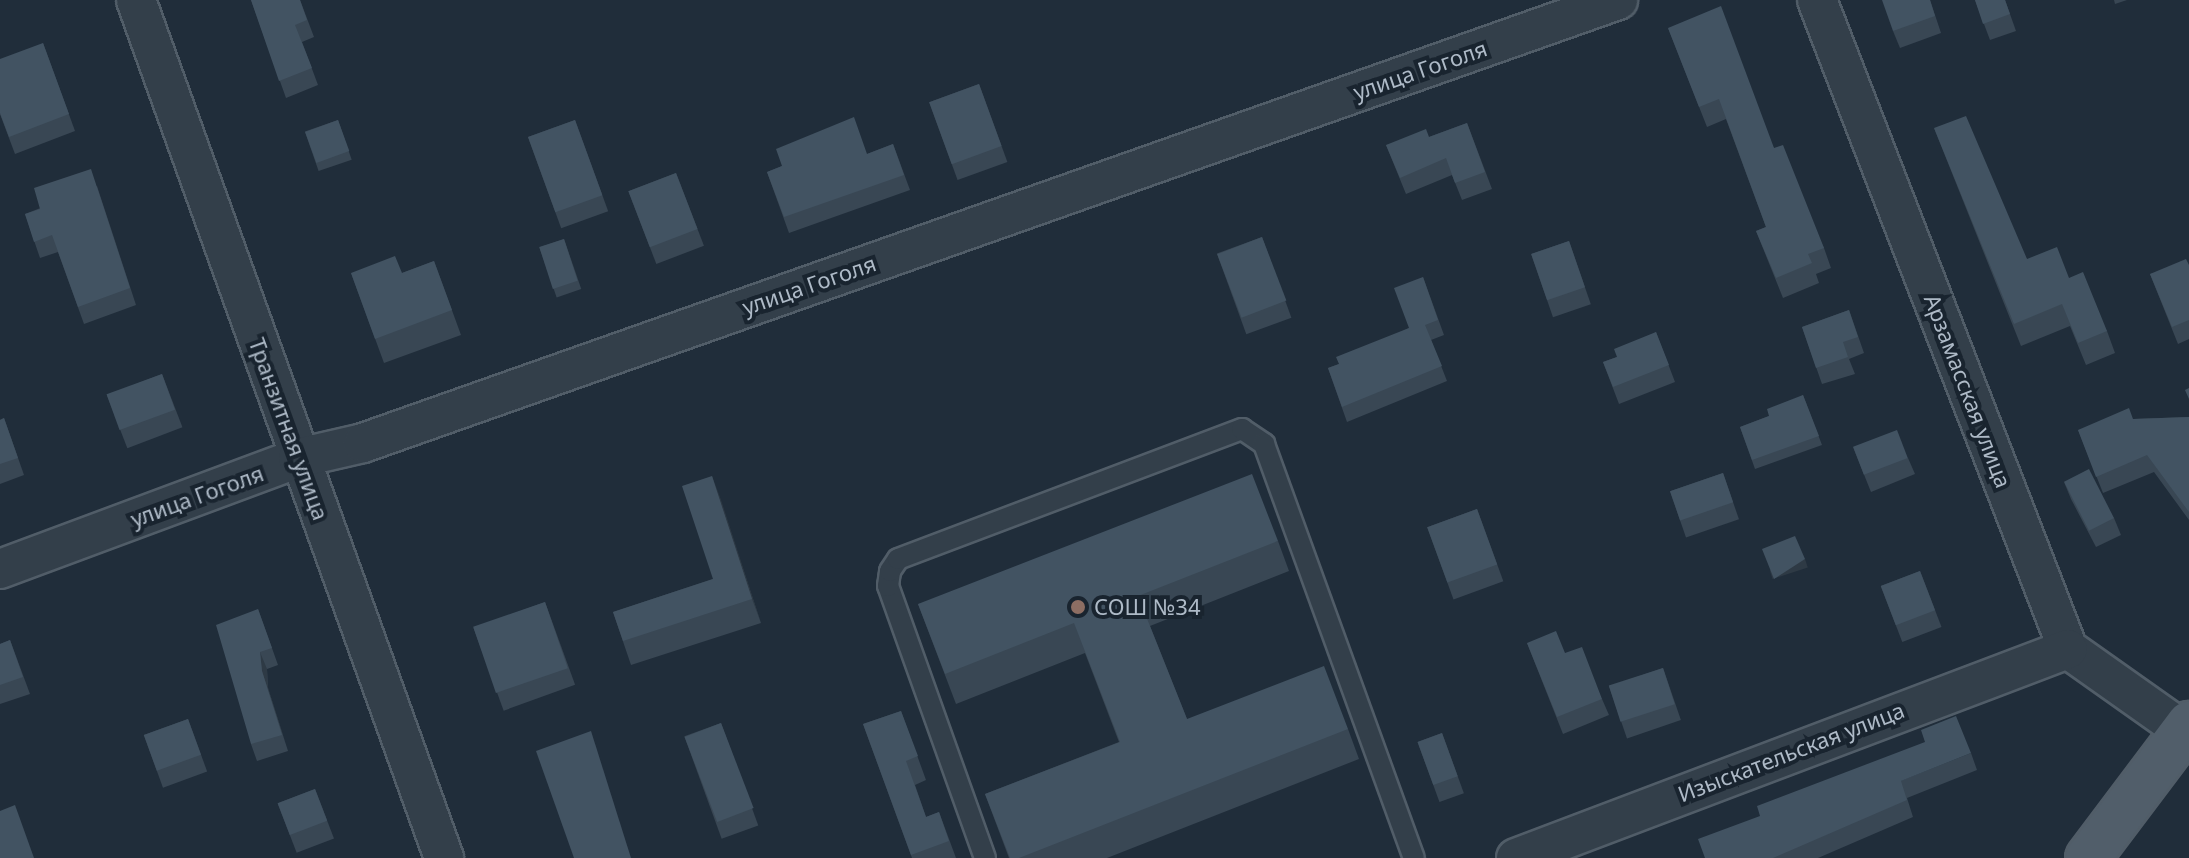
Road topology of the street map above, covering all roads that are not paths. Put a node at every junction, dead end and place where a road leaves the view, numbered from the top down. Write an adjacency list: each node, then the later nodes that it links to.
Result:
1 (136, 0): 4 (street, Транзитная улица)
2 (1618, 0): 4 (street, улица Гоголя)
3 (1817, 0): 6 (street, Арзамасская улица)
4 (298, 458): 5 (street, улица Гоголя); 8 (street, Транзитная улица)
5 (0, 569)
6 (2068, 649): 7 (street); 11 (street, Изыскательская улица)
7 (2186, 728): 12 (main road)
8 (444, 858)
9 (985, 858): 10 (lane)
10 (1414, 858)
11 (1516, 858)
12 (2088, 858)

